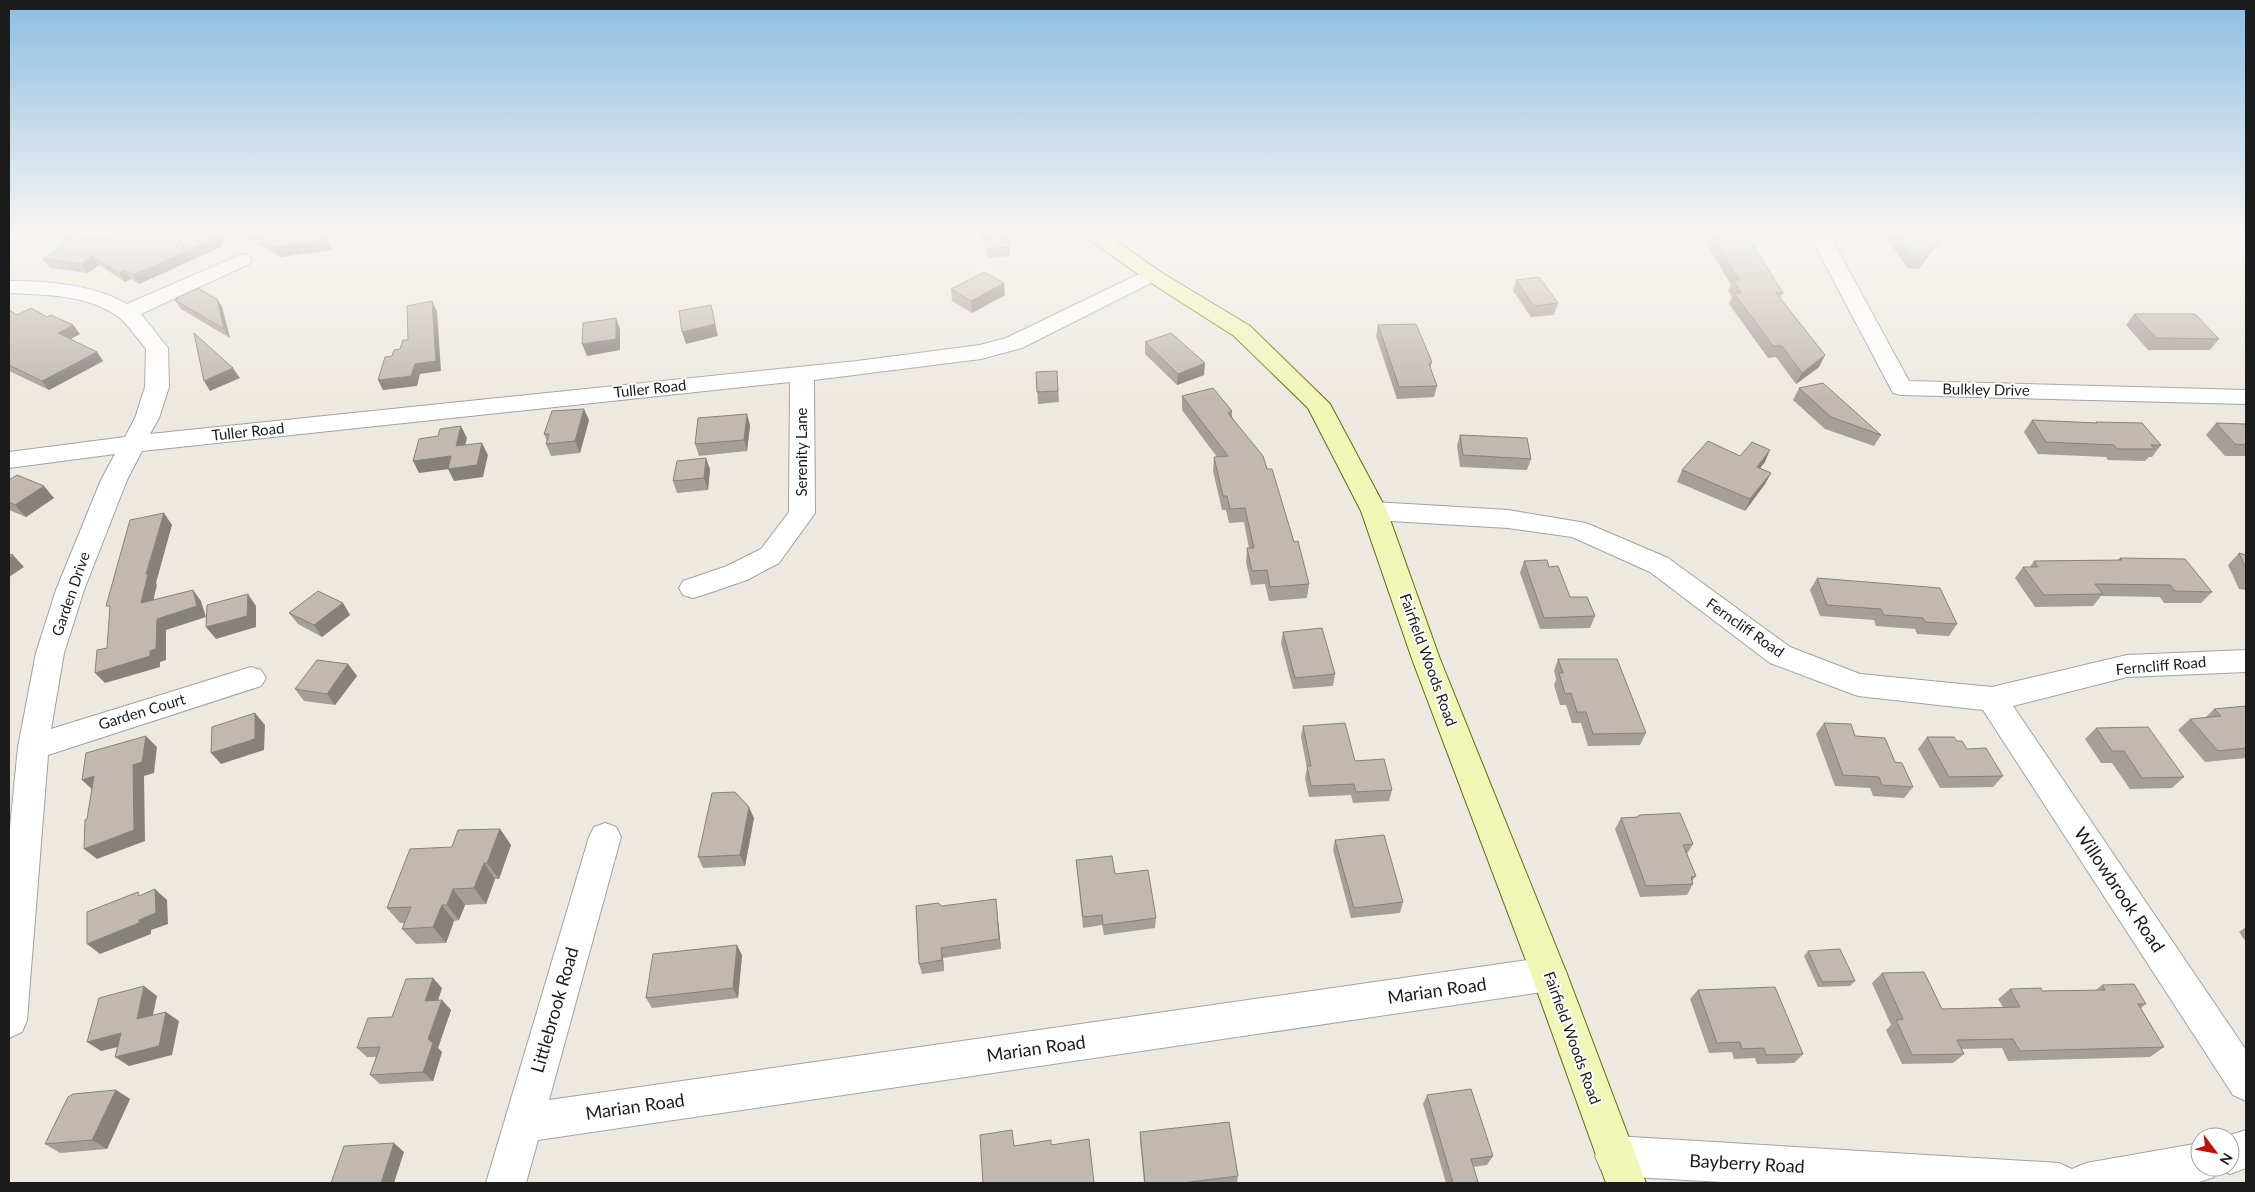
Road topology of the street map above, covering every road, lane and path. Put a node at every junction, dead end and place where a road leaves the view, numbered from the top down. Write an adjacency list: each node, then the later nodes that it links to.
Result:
1 (54, 290): 6 (street, Garden Drive)
2 (177, 290): 6 (street)
3 (1122, 290): 7 (street, Tuller Road)
4 (1175, 290): 11 (main road, Fairfield Woods Road)
5 (1849, 290): 8 (street, Bulkley Drive)
6 (126, 313): 9 (street, Garden Drive)
7 (802, 373): 9 (street, Tuller Road); 12 (street, Serenity Lane)
8 (2246, 396)
9 (133, 444): 10 (street, Tuller Road); 16 (street, Garden Drive)
10 (9, 460)
11 (1374, 511): 15 (street, Ferncliff Road); 18 (main road, Fairfield Woods Road)
12 (694, 588)
13 (2246, 661): 15 (street, Ferncliff Road)
14 (252, 678): 16 (street, Garden Court)
15 (1992, 699): 20 (street, Willowbrook Road)
16 (33, 746): 19 (street, Garden Drive)
17 (605, 837): 21 (street, Littlebrook Road)
18 (1549, 974): 21 (street, Marian Road); 23 (main road, Fairfield Woods Road)
19 (9, 1020)
20 (2246, 1082)
21 (522, 1123): 24 (street, Littlebrook Road)
22 (2190, 1165): 26 (street)
23 (1621, 1170): 25 (street, Bayberry Road)
24 (506, 1183)
25 (2059, 1183)
26 (2086, 1183)

